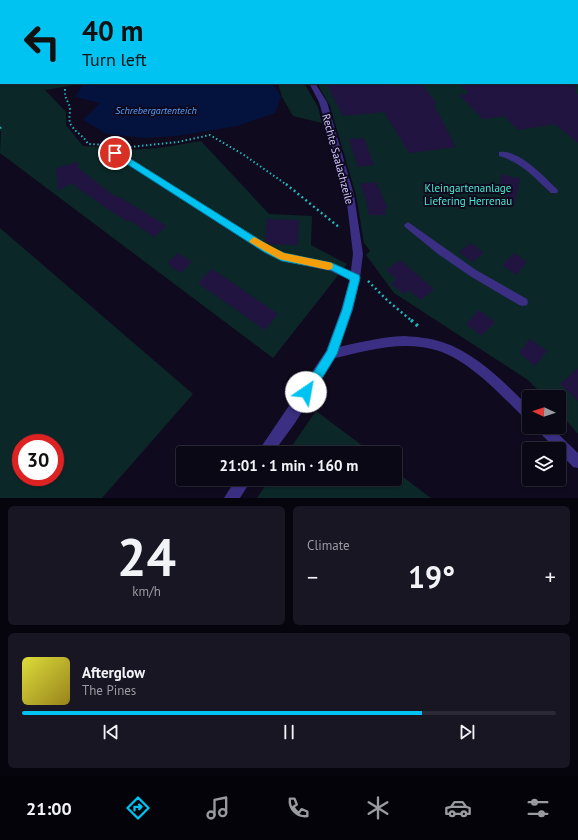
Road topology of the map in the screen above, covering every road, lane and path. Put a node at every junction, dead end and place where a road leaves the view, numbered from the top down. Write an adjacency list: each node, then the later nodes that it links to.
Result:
1 (313, 84): 8 (street, Rechte Saalachzeile)
2 (65, 89): 4 (path)
3 (123, 147): 8 (path)
4 (113, 150): 10 (lane)
5 (502, 154): 6 (lane)
6 (554, 191)
7 (408, 225): 11 (lane)
8 (357, 243): 9 (street, Rechte Saalachzeile)
9 (356, 266): 10 (street, Rechte Saalachzeile); 12 (path)
10 (355, 278): 13 (street, Rechte Saalachzeile)
11 (523, 302)
12 (420, 328)
13 (331, 354): 14 (lane); 16 (street, Rechte Saalachzeile)
14 (522, 408)
15 (549, 434): 17 (lane)
16 (269, 446)
17 (578, 462)
18 (240, 486): 19 (street)
19 (231, 498)

